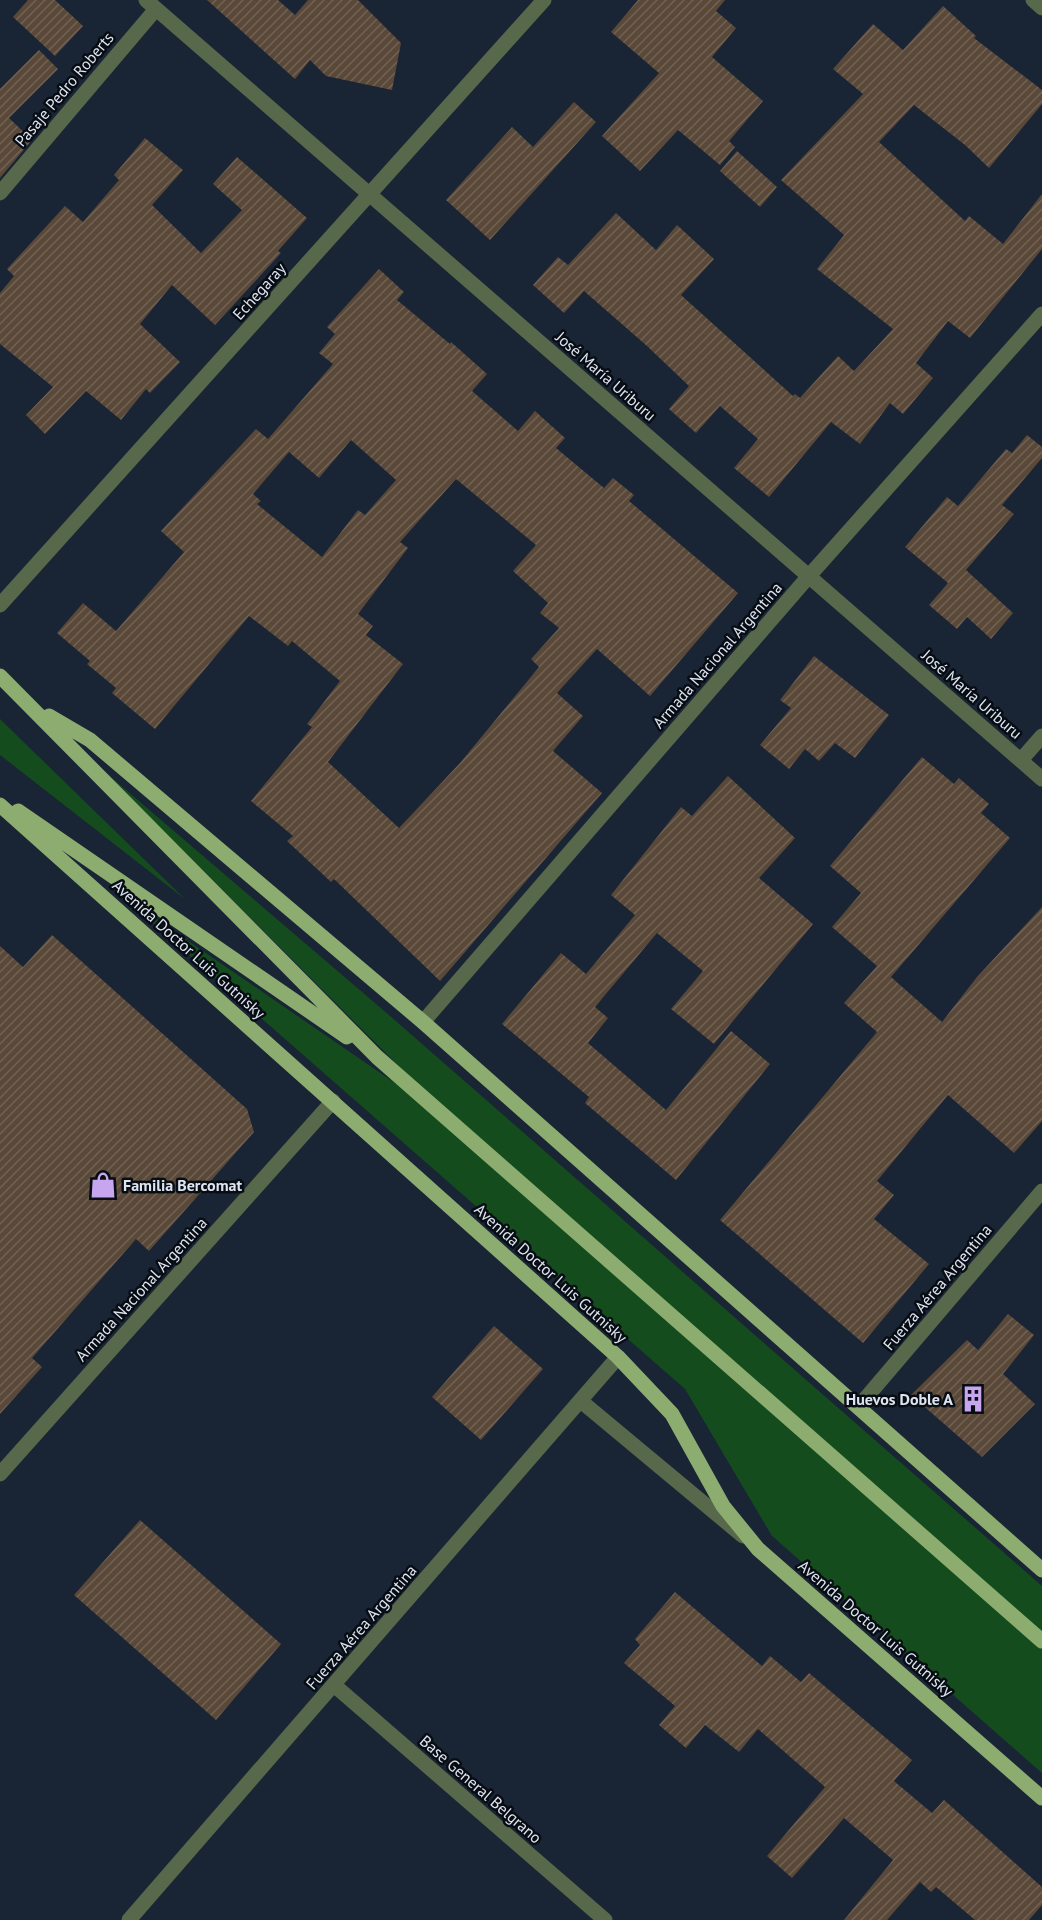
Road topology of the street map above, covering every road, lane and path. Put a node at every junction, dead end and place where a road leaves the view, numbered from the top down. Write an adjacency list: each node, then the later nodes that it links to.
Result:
1 (544, 0): 6 (street, Echegaray)
2 (1033, 0): 4 (street)
3 (151, 5): 5 (street, Pasaje Pedro Roberts); 6 (street, José María Uriburu)
4 (1042, 8)
5 (0, 192)
6 (369, 194): 8 (street, José María Uriburu); 9 (street, Echegaray)
7 (1042, 314): 8 (street, Armada Nacional Argentina)
8 (809, 576): 13 (street, José María Uriburu); 17 (street, Armada Nacional Argentina)
9 (0, 605)
10 (0, 676): 11 (main road, Avenida Doctor Luis Gutnisky)
11 (28, 704): 17 (main road, Avenida Doctor Luis Gutnisky); 18 (main road, Avenida Doctor Luis Gutnisky)
12 (1042, 736): 13 (street)
13 (1021, 760): 14 (street, José María Uriburu)
14 (1042, 778)
15 (0, 798): 18 (main road, Avenida Doctor Luis Gutnisky)
16 (0, 805): 19 (main road, Avenida Doctor Luis Gutnisky)
17 (423, 1022): 23 (main road, Avenida Doctor Luis Gutnisky)
18 (377, 1057): 27 (main road, Avenida Doctor Luis Gutnisky)
19 (333, 1101): 21 (main road, Avenida Doctor Luis Gutnisky); 24 (street, Armada Nacional Argentina)
20 (1042, 1191): 23 (street, Fuerza Aérea Argentina)
21 (618, 1357): 22 (street, Fuerza Aérea Argentina); 25 (main road, Avenida Doctor Luis Gutnisky)
22 (582, 1402): 25 (street); 28 (street, Fuerza Aérea Argentina)
23 (859, 1406): 26 (main road, Avenida Doctor Luis Gutnisky)
24 (0, 1474)
25 (758, 1549): 29 (main road, Avenida Doctor Luis Gutnisky)
26 (1042, 1570)
27 (1042, 1641)
28 (334, 1686): 30 (street, Fuerza Aérea Argentina); 31 (street, Base General Belgrano)
29 (1042, 1798)
30 (129, 1920)
31 (605, 1920)

